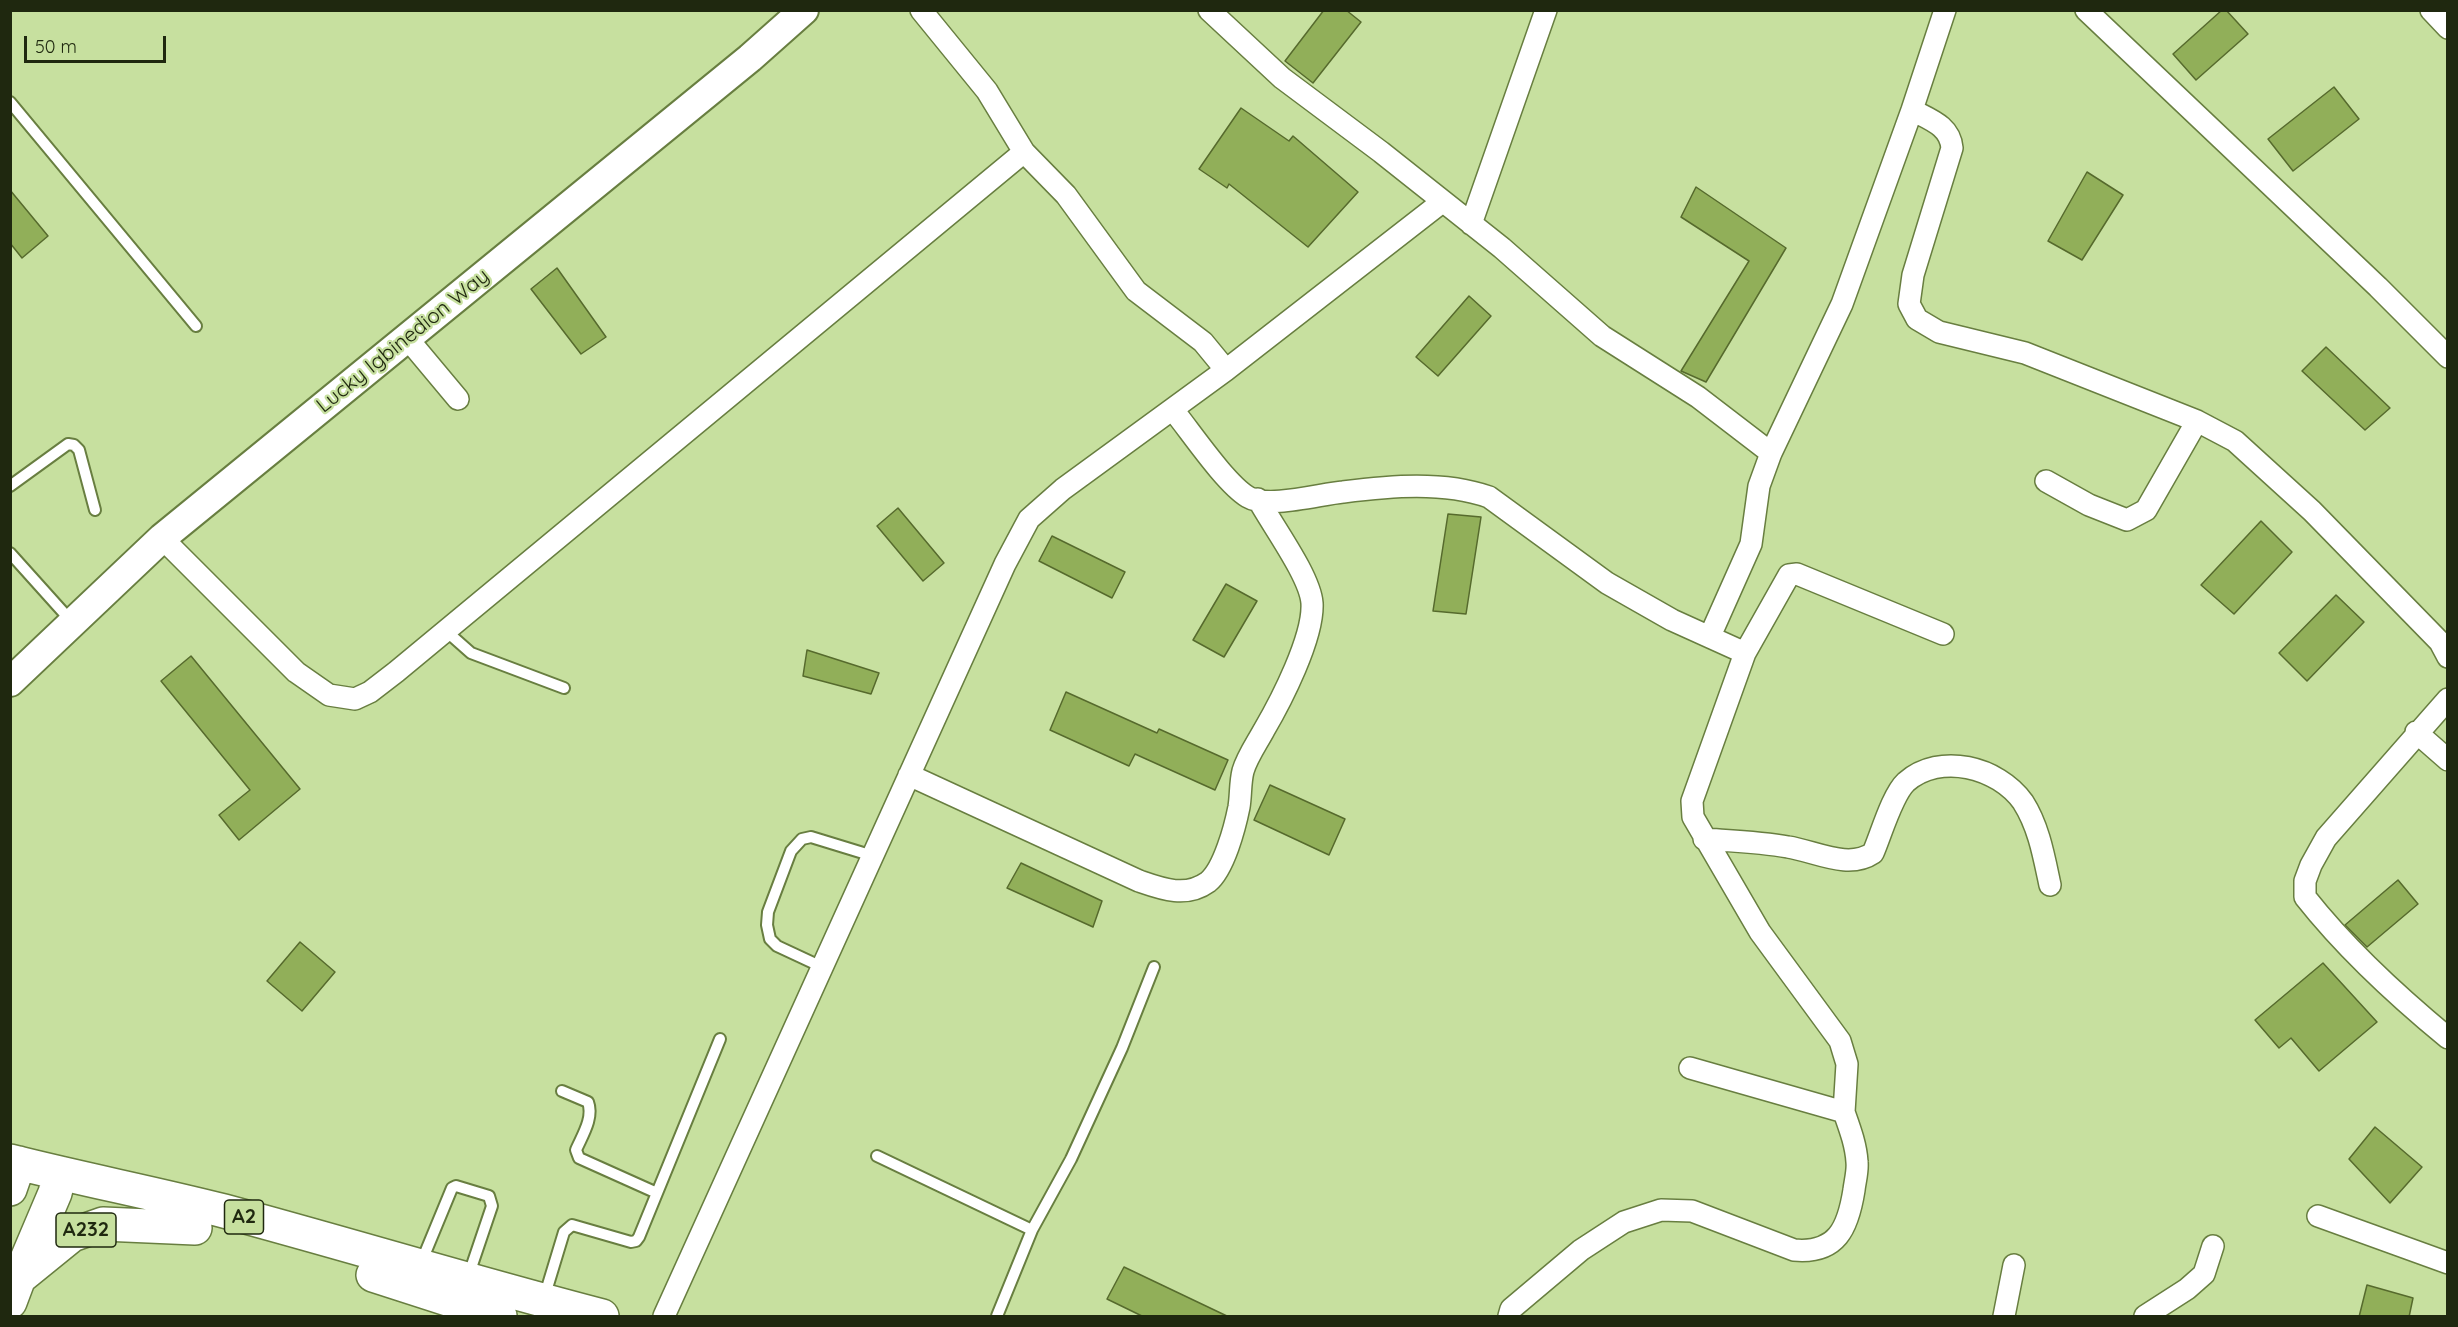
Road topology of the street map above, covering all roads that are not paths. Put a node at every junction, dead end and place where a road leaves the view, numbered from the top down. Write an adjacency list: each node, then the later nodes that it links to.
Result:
1 (804, 10): 15 (street, Lucky Igbinedion Way)
2 (921, 10): 11 (street)
3 (1209, 10): 12 (street)
4 (1546, 10): 13 (street)
5 (1945, 10): 10 (street)
6 (2086, 10): 16 (street)
7 (2431, 10): 8 (street)
8 (2448, 28)
9 (10, 102): 14 (lane)
10 (1912, 110): 20 (street); 21 (street)
11 (1024, 152): 17 (street); 29 (street)
12 (1442, 202): 13 (street); 17 (street)
13 (1471, 224): 21 (street)
14 (196, 326)
15 (407, 338): 18 (street); 26 (street, Lucky Igbinedion Way)
16 (2448, 357)
17 (1226, 370): 19 (street)
18 (459, 399)
19 (1173, 410): 24 (street); 39 (street)
20 (2197, 421): 22 (street); 33 (street)
21 (1771, 453): 31 (street)
22 (2046, 481)
23 (10, 486): 25 (lane)
24 (1258, 499): 31 (street); 39 (street)
25 (95, 510)
26 (162, 538): 28 (street, Lucky Igbinedion Way); 29 (street)
27 (10, 553): 28 (lane)
28 (72, 623): 34 (street, Lucky Igbinedion Way)
29 (446, 630): 35 (lane)
30 (1943, 634): 32 (street)
31 (1710, 636): 32 (street)
32 (1746, 653): 40 (street)
33 (2448, 657)
34 (10, 682)
35 (564, 688)
36 (2448, 699): 37 (street)
37 (2416, 732): 38 (street); 45 (street)
38 (2448, 760)
39 (909, 775): 41 (street)
40 (1704, 839): 42 (street); 49 (street)
41 (873, 856): 43 (street); 43 (lane)
42 (2050, 885)
43 (822, 967): 65 (street)
44 (1154, 967): 56 (lane)
45 (2448, 1038)
46 (720, 1039): 53 (lane)
47 (1690, 1068): 49 (street)
48 (562, 1091): 53 (lane)
49 (1844, 1112): 67 (street)
50 (877, 1156): 56 (lane)
51 (13, 1175): 52 (highway, A2)
52 (57, 1183): 55 (highway); 60 (highway, A2); 61 (highway)
53 (657, 1193): 63 (lane)
54 (2318, 1216): 58 (street)
55 (195, 1228): 61 (highway, A232); 62 (highway, A2)
56 (1032, 1230): 66 (lane)
57 (2213, 1246): 69 (street)
58 (2448, 1263)
59 (2014, 1265): 68 (street)
60 (420, 1266): 62 (highway, A2); 62 (lane)
61 (15, 1290)
62 (479, 1297): 63 (highway, A2)
63 (543, 1301): 64 (highway, A2)
64 (602, 1317)
65 (663, 1317)
66 (997, 1317)
67 (1509, 1317)
68 (2004, 1317)
69 (2145, 1317)

